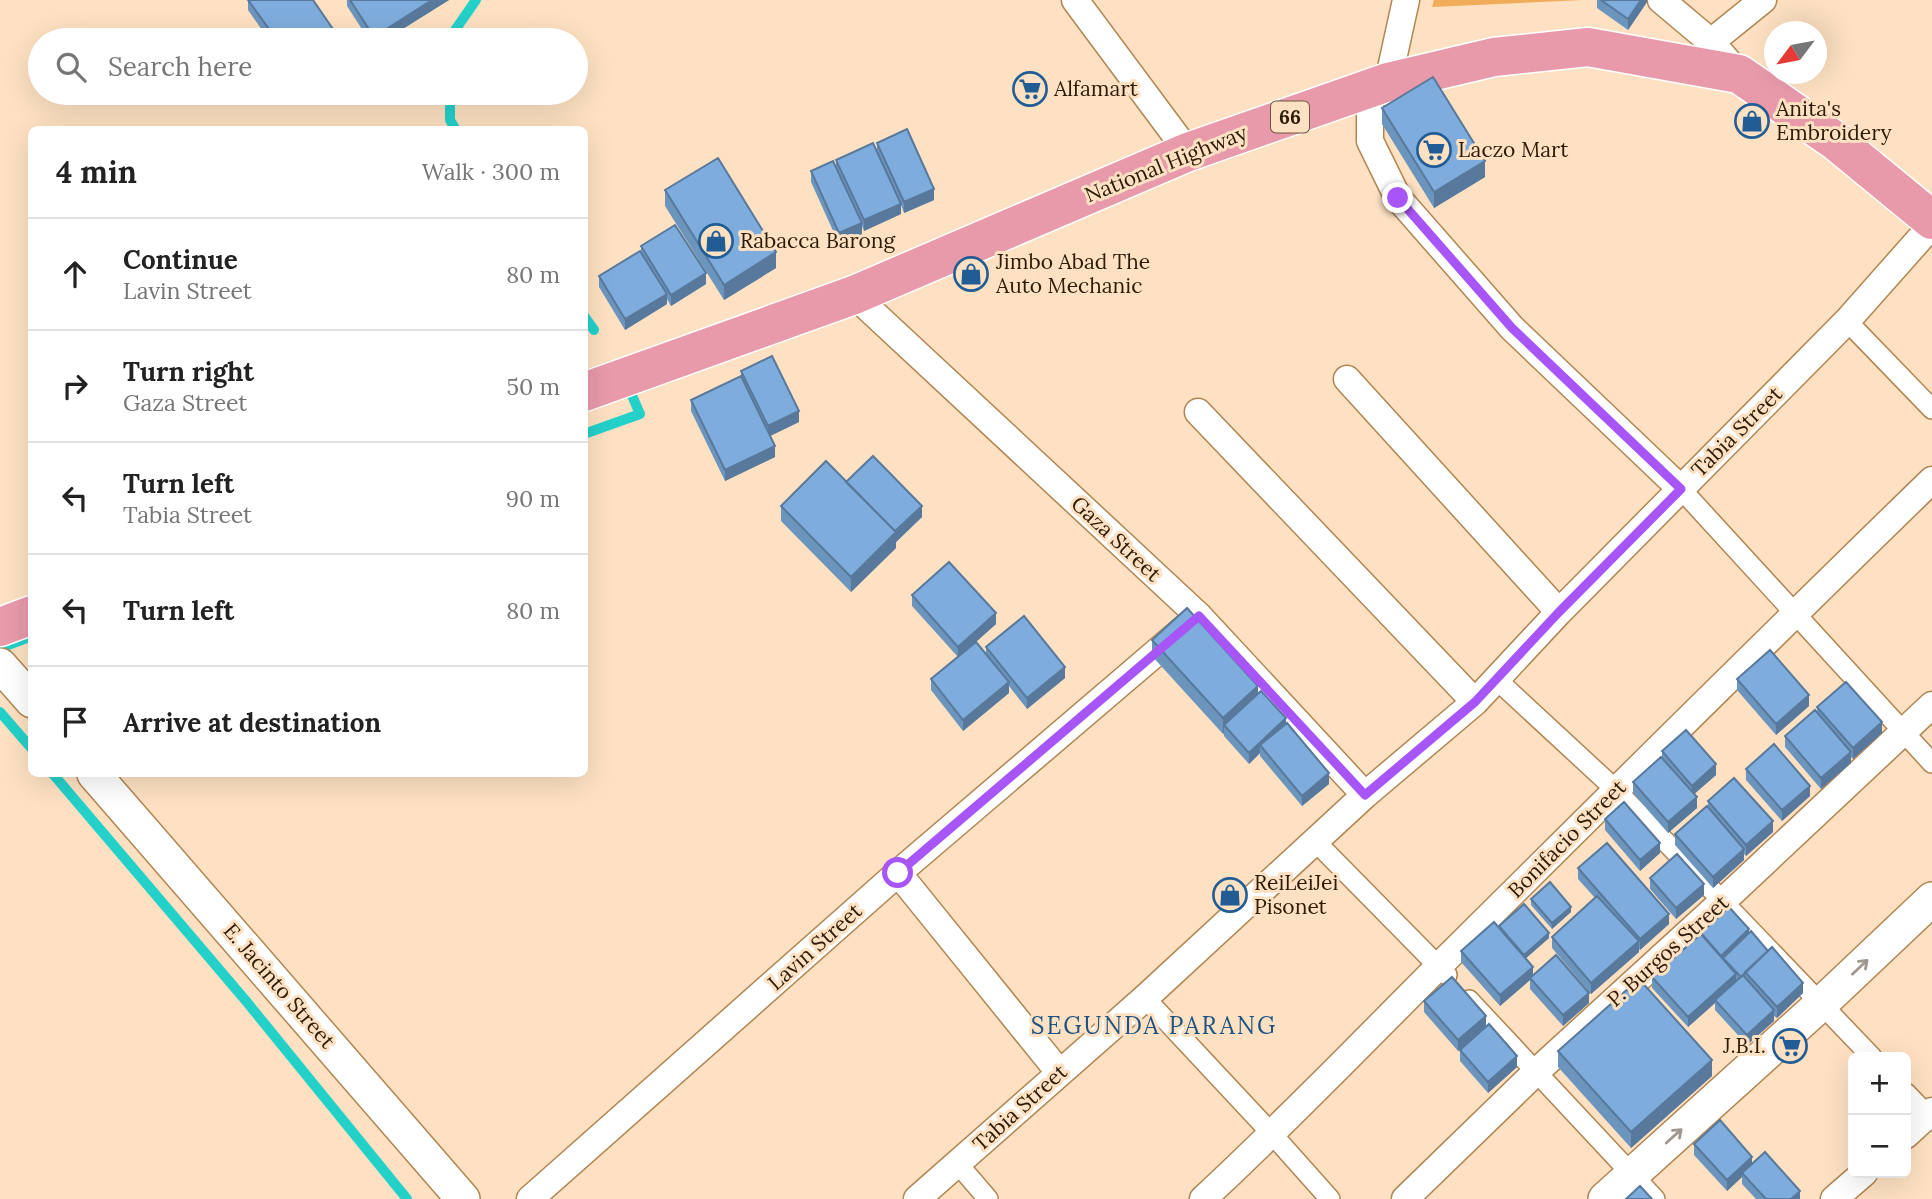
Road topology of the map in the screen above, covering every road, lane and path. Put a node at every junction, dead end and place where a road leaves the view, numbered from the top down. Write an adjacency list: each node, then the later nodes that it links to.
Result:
1 (1074, 0): 8 (street)
2 (1406, 0): 7 (street)
3 (1661, 0): 5 (street)
4 (1763, 0): 5 (street)
5 (1711, 42): 6 (street)
6 (1739, 74): 7 (main road, National Highway / 66); 9 (main road, National Highway / 66)
7 (1379, 85): 8 (main road, National Highway / 66); 17 (street)
8 (1188, 152): 10 (main road, National Highway / 66)
9 (1932, 222): 11 (street, Tabia Street)
10 (854, 295): 13 (main road, National Highway / 66); 21 (street, Gaza Street)
11 (1847, 321): 14 (street); 17 (street, Tabia Street)
12 (1347, 379): 18 (street)
13 (588, 391)
14 (1932, 409)
15 (1198, 412): 26 (street)
16 (1932, 480): 19 (street, Bonifacio Street)
17 (1681, 489): 18 (street, Tabia Street); 19 (street)
18 (1559, 612): 24 (street, Tabia Street)
19 (1794, 614): 28 (street); 31 (street, Bonifacio Street)
20 (28, 616): 22 (main road)
21 (1199, 616): 32 (street, Gaza Street); 34 (street, Lavin Street)
22 (0, 627)
23 (0, 665): 25 (street)
24 (1496, 679): 26 (street, Tabia Street); 31 (street)
25 (28, 696)
26 (1475, 702): 32 (street, Tabia Street)
27 (1932, 705): 28 (street, P. Burgos Street)
28 (1902, 733): 29 (street); 36 (street, P. Burgos Street)
29 (1932, 763)
30 (97, 777): 50 (street, E. Jacinto Street)
31 (1616, 790): 36 (street); 37 (street, Bonifacio Street)
32 (1365, 795): 33 (street, Tabia Street)
33 (1315, 842): 37 (street); 38 (street, Tabia Street)
34 (898, 873): 41 (street); 51 (street, Lavin Street)
35 (1932, 899): 39 (street, one-way to 35)
36 (1722, 902): 39 (street); 42 (street, P. Burgos Street)
37 (1438, 966): 42 (street); 46 (street, Bonifacio Street)
38 (1145, 998): 41 (street, Tabia Street); 46 (street)
39 (1821, 1004): 40 (street); 48 (street, one-way to 39)
40 (1866, 1052)
41 (1059, 1072): 47 (street, Tabia Street)
42 (1536, 1072): 48 (street); 56 (street, P. Burgos Street)
43 (1911, 1098): 44 (street)
44 (1930, 1116): 45 (street)
45 (1911, 1131)
46 (1273, 1135): 54 (street, Bonifacio Street); 55 (street)
47 (958, 1164): 52 (street, Tabia Street); 53 (street)
48 (1631, 1175): 57 (street); 58 (street)
49 (1858, 1178): 59 (street)
50 (463, 1199)
51 (530, 1199)
52 (917, 1199)
53 (988, 1199)
54 (1203, 1199)
55 (1330, 1199)
56 (1405, 1199)
57 (1605, 1199)
58 (1654, 1199)
59 (1834, 1199)

